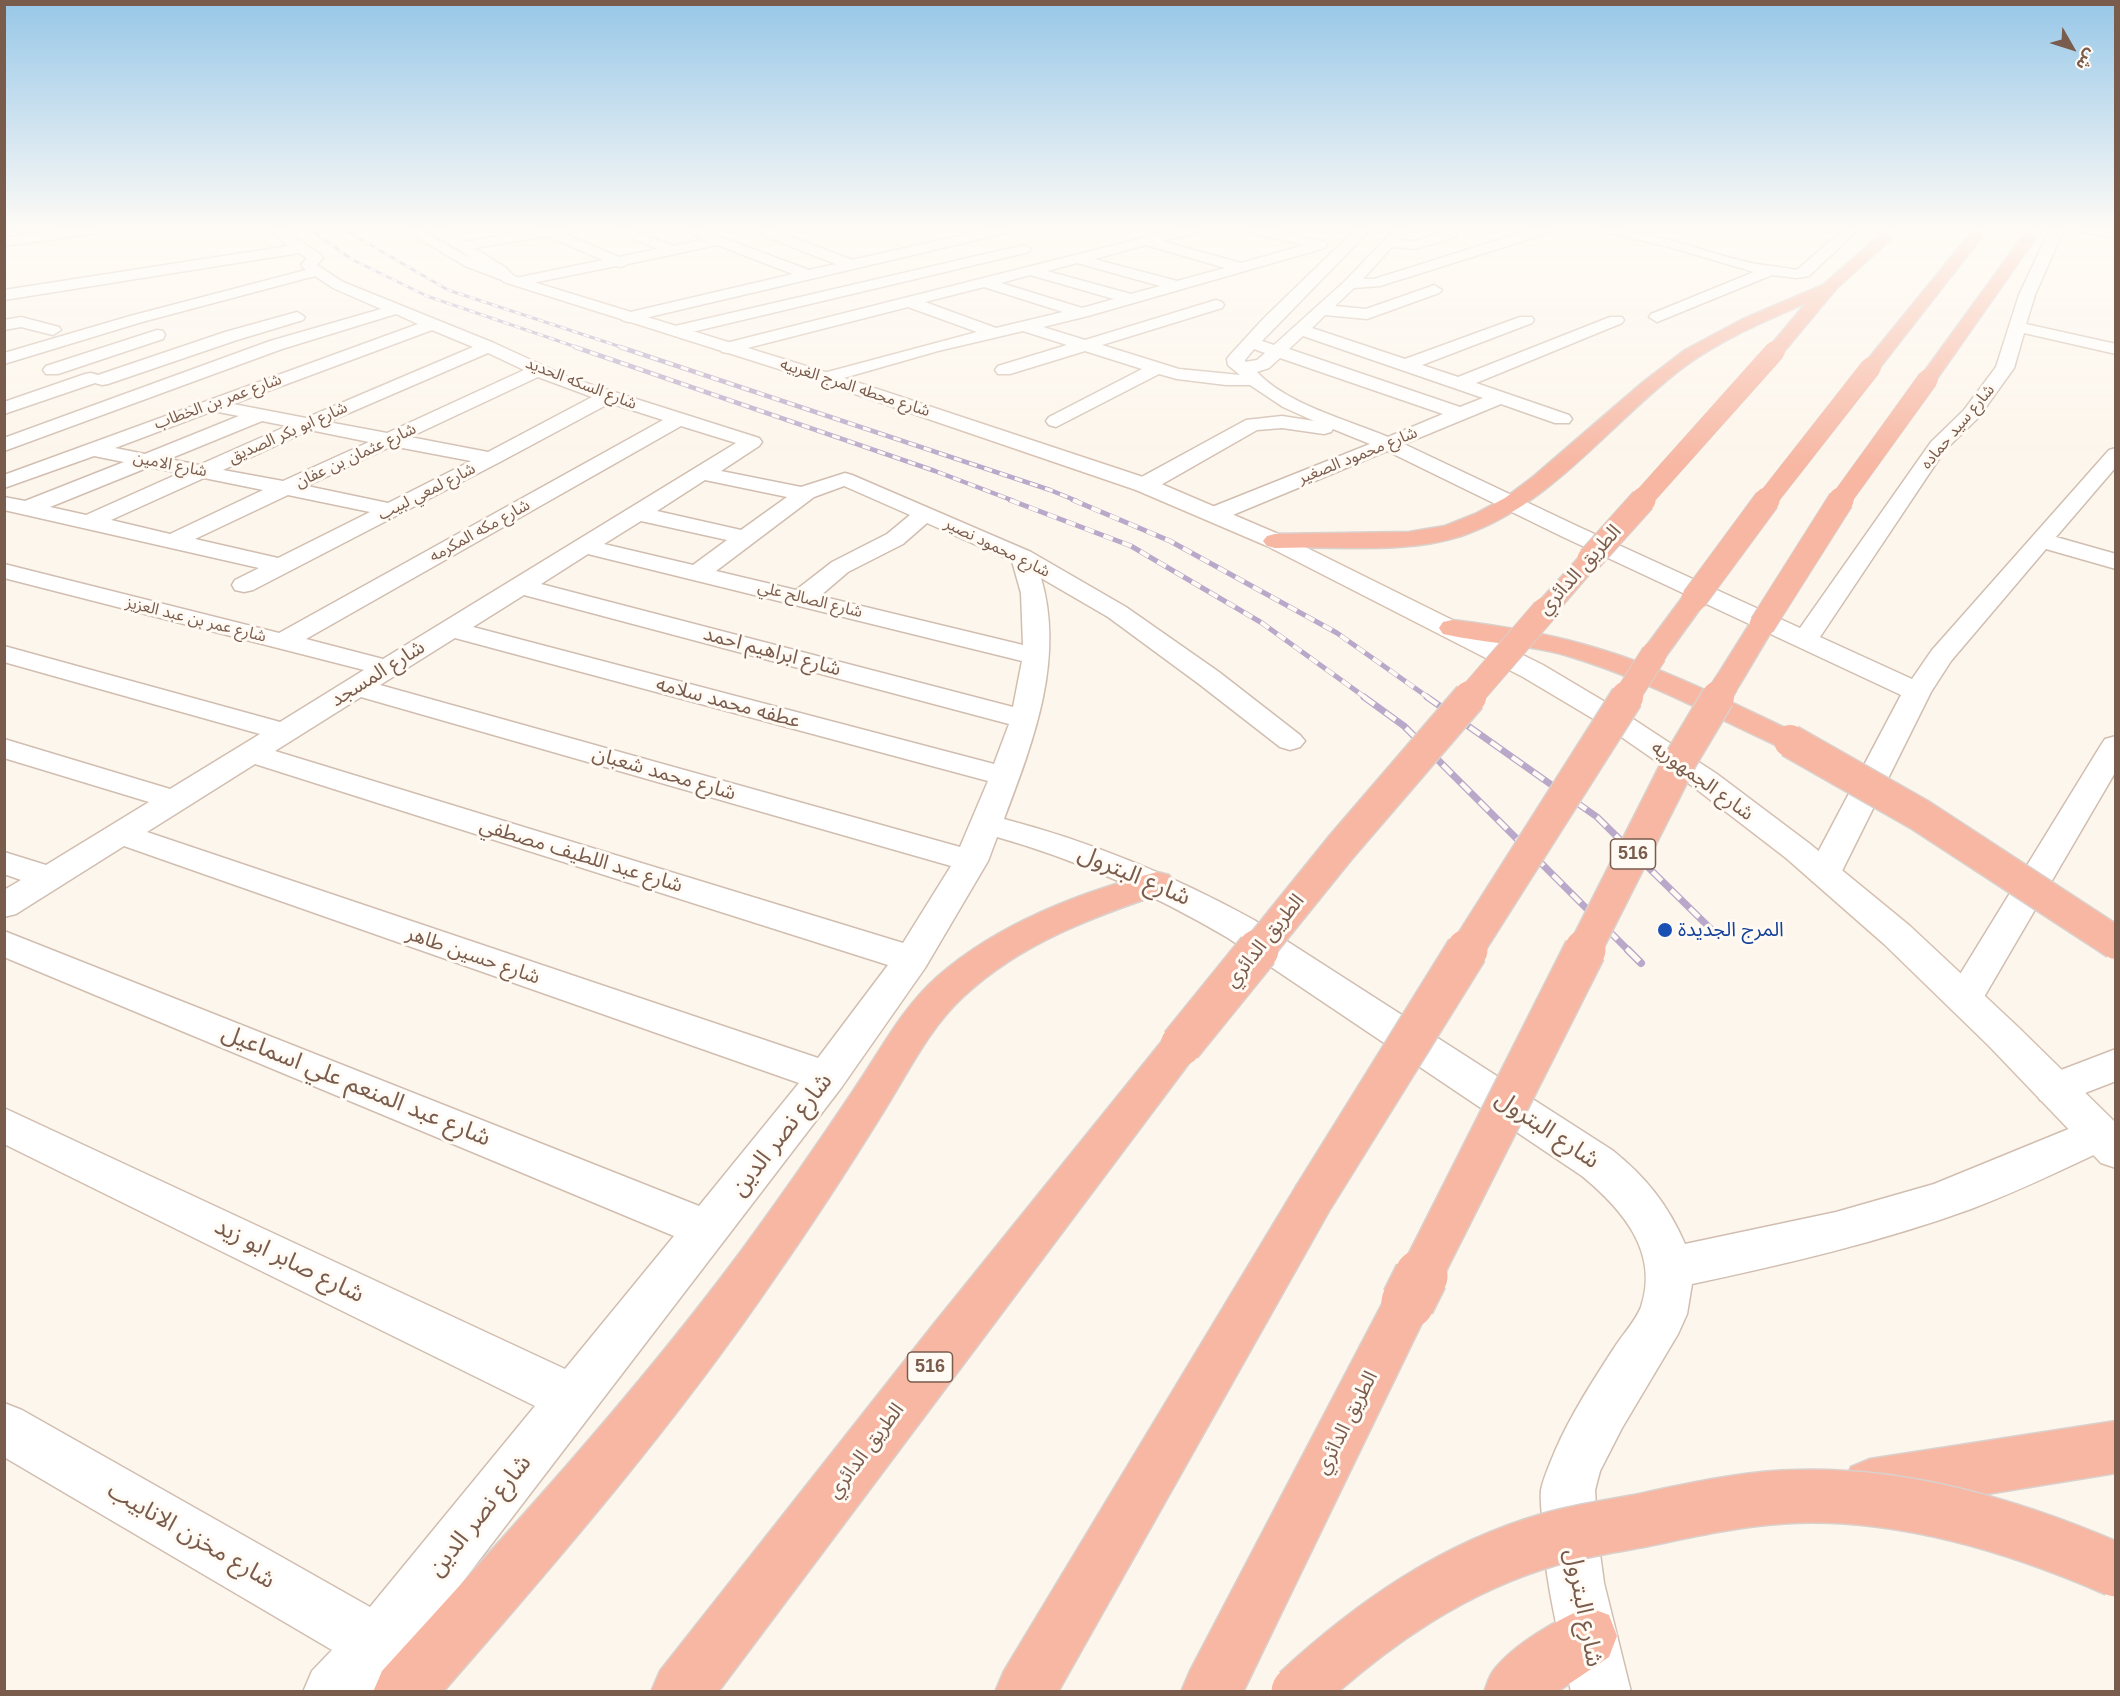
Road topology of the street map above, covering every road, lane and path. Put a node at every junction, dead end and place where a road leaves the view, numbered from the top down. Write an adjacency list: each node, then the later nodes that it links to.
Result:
1 (120, 308): 36 (street)
2 (177, 308): 47 (street)
3 (602, 308): 25 (street, شارع محطه المرج الغربيه)
4 (662, 308): 25 (street)
5 (775, 308): 38 (street)
6 (879, 308): 44 (street)
7 (926, 308): 39 (street)
8 (1016, 308): 29 (street)
9 (1067, 308): 23 (street)
10 (1099, 308): 23 (street)
11 (1213, 308): 41 (street)
12 (1283, 308): 30 (street)
13 (1383, 308): 21 (street)
14 (1679, 308): 26 (street)
15 (1782, 308): 86 (highway)
16 (1811, 308): 149 (highway, الطريق الدائري / 516, bridge)
17 (1917, 308): 150 (highway, bridge)
18 (1979, 308): 151 (highway, الطريق الدائري / 516, bridge)
19 (2024, 308): 34 (street, شارع سيد حماده)
20 (397, 309): 31 (street, شارع السكه الحديد); 59 (street)
21 (1321, 310): 35 (street)
22 (315, 312): 57 (street)
23 (1082, 313): 29 (street)
24 (1248, 314): 30 (street)
25 (628, 316): 38 (street, شارع محطه المرج الغربيه)
26 (1657, 317)
27 (1526, 320): 48 (street)
28 (1616, 320): 58 (street)
29 (1050, 321): 33 (street)
30 (1270, 321): 40 (street)
31 (432, 324): 43 (street, شارع السكه الحديد); 62 (street, شارع عمر بن الخطاب)
32 (4, 325): 36 (street)
33 (1024, 327): 39 (street); 41 (street)
34 (2019, 327): 45 (street); 108 (street, شارع سيد حماده)
35 (1300, 329): 46 (street); 48 (street)
36 (53, 330): 42 (street)
37 (171, 330): 51 (street)
38 (675, 332): 44 (street, شارع محطه المرج الغربيه)
39 (995, 333): 56 (street)
40 (1250, 342): 46 (street); 54 (street)
41 (1082, 344): 50 (street); 53 (street)
42 (4, 345)
43 (488, 347): 52 (street, شارع السكه الحديد); 69 (street, شارع ابو بكر الصديق)
44 (728, 348): 56 (street, شارع محطه المرج الغربيه)
45 (2115, 349)
46 (1277, 352): 54 (street); 65 (street)
47 (4, 360): 49 (street)
48 (1405, 365): 58 (street)
49 (33, 367): 51 (street); 55 (street)
50 (1157, 368): 54 (street); 68 (street)
51 (52, 370): 57 (street)
52 (538, 370): 60 (street, شارع السكه الحديد); 71 (street, شارع عثمان بن عفان)
53 (1005, 370)
54 (1250, 375): 70 (street)
55 (4, 376)
56 (826, 378): 82 (street, شارع محطه المرج الغربيه)
57 (97, 379): 59 (street); 63 (street)
58 (1458, 384): 61 (street)
59 (156, 389): 62 (street); 74 (street)
60 (608, 396): 67 (street, شارع السكه الحديد); 77 (street, شارع لمعي لبيب)
61 (1500, 398): 65 (street, شارع محمود الصغير); 66 (street)
62 (215, 403): 64 (street); 75 (street, شارع عمر بن الخطاب)
63 (4, 408)
64 (260, 414): 69 (street); 78 (street)
65 (1461, 414): 73 (street, شارع محمود الصغير)
66 (1562, 419)
67 (678, 420): 72 (street, شارع السكه الحديد); 109 (street, شارع مكه المكرمه)
68 (1056, 421)
69 (309, 424): 71 (street); 79 (street, شارع ابو بكر الصديق)
70 (1348, 427): 73 (street); 82 (street)
71 (391, 439): 77 (street); 83 (street, شارع عثمان بن عفان)
72 (752, 442): 80 (street, شارع المسجد)
73 (1388, 444): 86 (street); 91 (street, شارع محمود الصغير)
74 (4, 445)
75 (90, 449): 78 (street, شارع الامين); 81 (street, شارع عمر بن الخطاب)
76 (2115, 454): 96 (street)
77 (491, 459): 88 (street, شارع لمعي لبيب)
78 (147, 460): 79 (street, شارع الامين); 87 (street)
79 (202, 472): 83 (street, شارع الامين); 92 (street, شارع ابو بكر الصديق)
80 (702, 473): 84 (street); 89 (street, شارع المسجد)
81 (4, 482)
82 (1144, 485): 91 (street, شارع محطه المرج الغربيه)
83 (287, 488): 88 (street, شارع الامين); 94 (street, شارع عثمان بن عفان)
84 (805, 494): 90 (street, شارع محمود نصير); 93 (street, شارع محمود نصير)
85 (4, 503): 87 (street)
86 (1512, 504): 95 (highway); 108 (street)
87 (28, 508): 92 (street)
88 (392, 510): 100 (street, شارع لمعي لبيب)
89 (637, 513): 93 (street); 97 (street, شارع المسجد)
90 (926, 514): 98 (street, شارع محمود نصير); 105 (street)
91 (1215, 514): 95 (street, شارع الجمهوريه)
92 (90, 522): 94 (street)
93 (746, 538): 102 (street, شارع محمود نصير)
94 (173, 541): 100 (street)
95 (1275, 541): 106 (street, شارع الجمهوريه)
96 (2043, 541): 99 (street); 114 (street)
97 (584, 546): 102 (street, شارع الصالح علي); 104 (street, شارع المسجد)
98 (1023, 557): 111 (street, شارع نصر الدين); 117 (street, شارع محمود نصير)
99 (2115, 562)
100 (280, 566): 103 (street, شارع لمعي لبيب)
101 (4, 571): 109 (street, شارع عمر بن عبد العزيز)
102 (696, 574): 105 (street, شارع الصالح علي)
103 (244, 585)
104 (520, 586): 107 (street, شارع المسجد); 115 (street, شارع ابراهيم احمد)
105 (802, 598): 111 (street, شارع الصالح علي)
106 (1452, 628): 126 (street, شارع الجمهوريه); 131 (highway, bridge)
107 (451, 629): 112 (street, شارع المسجد); 121 (street, عطفه محمد سلامه)
108 (1806, 638): 114 (street)
109 (282, 642): 112 (street, شارع عمر بن عبد العزيز)
110 (4, 654): 116 (street)
111 (1036, 657): 115 (street, شارع نصر الدين)
112 (388, 668): 113 (street, شارع المسجد)
113 (356, 687): 116 (street, شارع المسجد); 124 (street, شارع محمد شعبان)
114 (1917, 692): 126 (street)
115 (1025, 719): 121 (street, شارع نصر الدين)
116 (285, 732): 120 (street, شارع المسجد)
117 (1290, 741)
118 (2115, 745): 133 (street)
119 (4, 748): 122 (street)
120 (250, 753): 122 (street, شارع المسجد); 132 (street, شارع عبد اللطيف مصطفي)
121 (1005, 776): 124 (street, شارع نصر الدين)
122 (175, 800): 123 (street, شارع المسجد)
123 (120, 834): 127 (street, شارع المسجد); 135 (street, شارع حسين طاهر)
124 (978, 842): 128 (street, شارع البترول); 132 (street, شارع نصر الدين)
125 (4, 863): 127 (street)
126 (1824, 873): 133 (street, شارع الجمهوريه)
127 (50, 877): 129 (street, شارع المسجد)
128 (1157, 883): 140 (street, شارع البترول); 147 (highway)
129 (4, 906)
130 (4, 943): 139 (street, شارع عبد المنعم علي اسماعيل)
131 (2115, 943)
132 (912, 960): 135 (street, شارع نصر الدين)
133 (1964, 999): 136 (street, شارع الجمهوريه)
134 (2115, 1064): 136 (street)
135 (827, 1077): 139 (street, شارع نصر الدين)
136 (2054, 1089): 138 (street, شارع الجمهوريه)
137 (4, 1125): 141 (street, شارع صابر ابو زيد)
138 (2107, 1142): 140 (street)
139 (707, 1229): 141 (street, شارع نصر الدين)
140 (1669, 1268): 146 (street, شارع البترول)
141 (573, 1398): 147 (street, شارع نصر الدين)
142 (10, 1440): 147 (street, شارع مخزن الانابيب)
143 (2115, 1447): 144 (highway, bridge)
144 (1800, 1496): 145 (highway, bridge); 152 (highway, bridge)
145 (2115, 1570)
146 (1588, 1636): 153 (highway); 154 (street, شارع البترول)
147 (390, 1668): 148 (street, شارع نصر الدين)
148 (333, 1692)
149 (681, 1692)
150 (1025, 1692)
151 (1211, 1692)
152 (1298, 1692)
153 (1514, 1692)
154 (1601, 1692)

